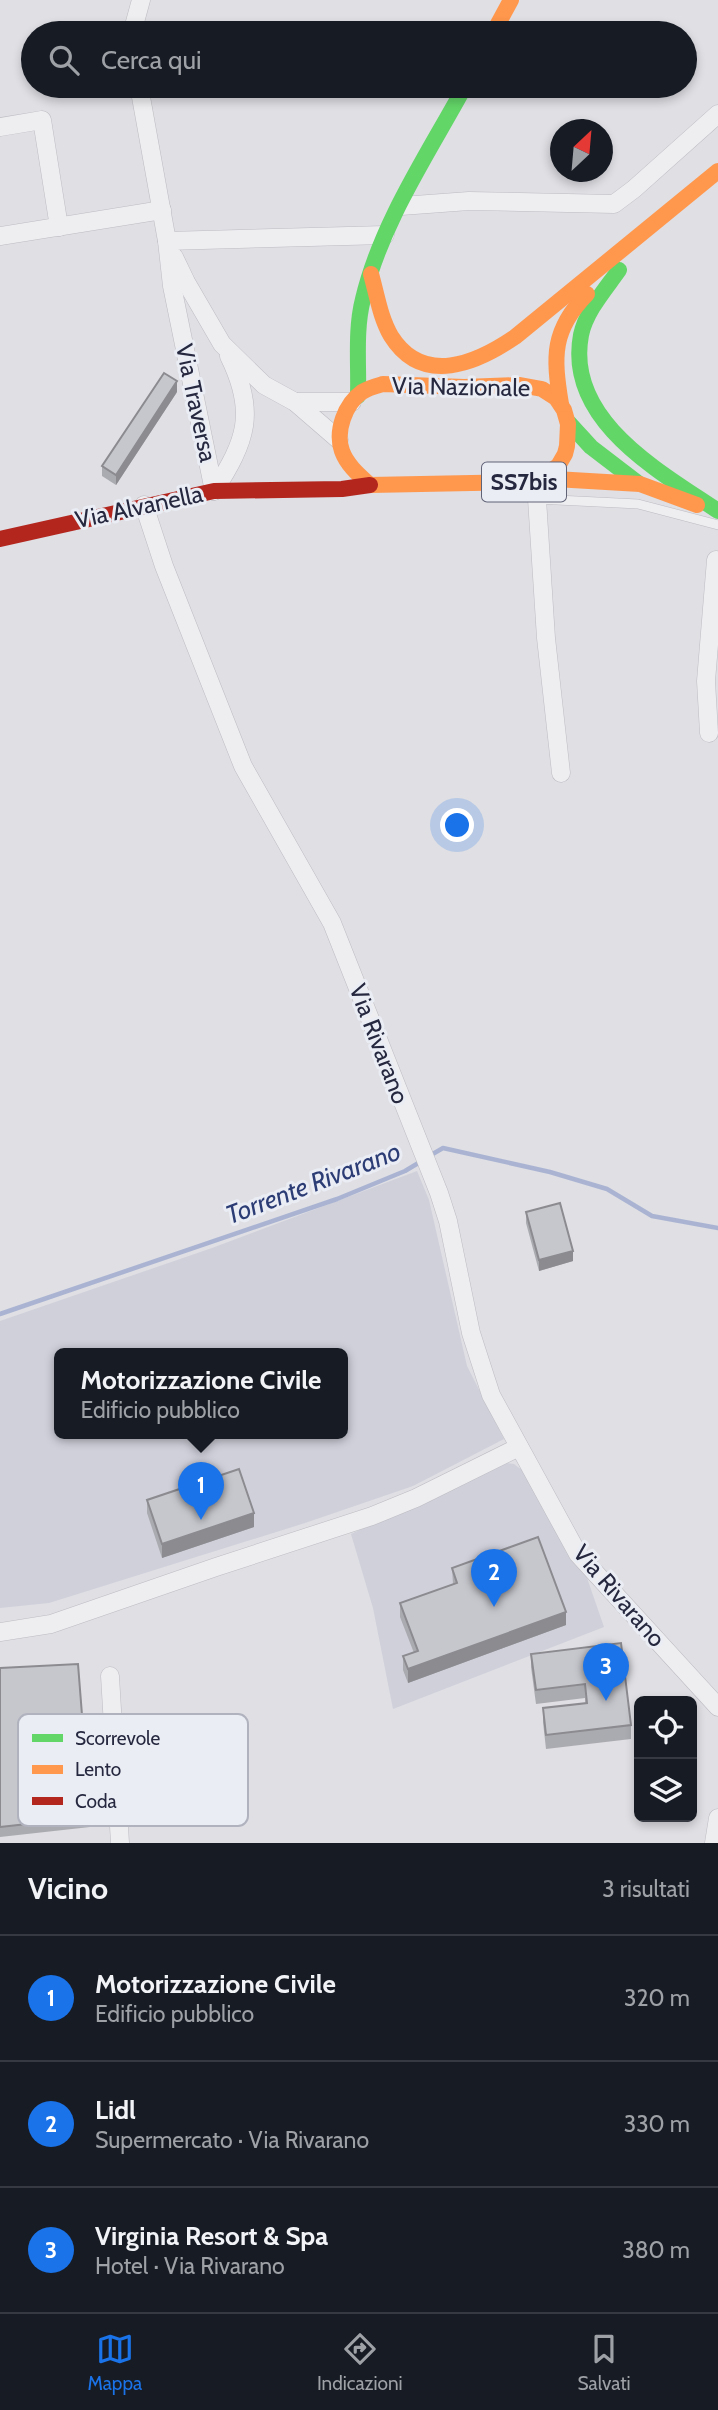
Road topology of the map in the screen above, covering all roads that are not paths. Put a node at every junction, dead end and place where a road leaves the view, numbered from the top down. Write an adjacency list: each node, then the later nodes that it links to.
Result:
1 (141, 0): 3 (street)
2 (511, 0): 4 (main road)
3 (135, 21)
4 (500, 21)
5 (141, 98): 12 (street, Via Traversa)
6 (459, 98): 11 (main road)
7 (718, 114): 11 (street)
8 (0, 127): 13 (street)
9 (718, 171): 19 (main road)
10 (718, 189): 17 (main road)
11 (401, 206): 14 (main road)
12 (162, 210): 13 (street); 16 (street, Via Traversa)
13 (59, 227): 15 (street)
14 (385, 235): 16 (street); 18 (main road)
15 (0, 236)
16 (167, 241): 20 (street, Via Traversa); 32 (street, Via Traversa)
17 (619, 270): 24 (main road); 35 (main road)
18 (371, 274): 19 (main road); 21 (main road); 22 (main road)
19 (534, 322): 21 (main road)
20 (222, 344): 23 (street, Via Traversa); 32 (street, Via Traversa)
21 (452, 386): 22 (main road, Via Nazionale); 24 (main road, Via Nazionale)
22 (355, 399): 23 (street, Via Traversa); 26 (main road)
23 (295, 402): 26 (street, Via Traversa)
24 (561, 404): 25 (main road, Via Nazionale / SS7bis)
25 (569, 422): 28 (main road, SS7bis); 29 (main road, Via Nazionale / SS7bis)
26 (338, 452): 30 (main road)
27 (317, 475): 31 (main road, SS7bis)
28 (531, 480): 29 (main road, Via Nazionale / SS7bis); 30 (main road, Via Nazionale / SS7bis); 33 (street)
29 (640, 484): 35 (main road, Via Nazionale / SS7bis)
30 (370, 485): 31 (main road, Via Nazionale / SS7bis)
31 (279, 489): 32 (main road, Via Alvanella / SS7bis)
32 (214, 491): 34 (main road, Via Alvanella / SS7bis)
33 (537, 499): 36 (lane); 40 (street)
34 (144, 505): 37 (main road, Via Alvanella / SS7bis); 41 (street, Via Rivarano)
35 (718, 512)
36 (718, 526)
37 (0, 539)
38 (717, 556): 39 (street)
39 (709, 733)
40 (561, 773)
41 (519, 1447): 42 (street); 44 (street, Via Rivarano)
42 (0, 1632)
43 (110, 1676): 45 (street)
44 (718, 1707)
45 (112, 1714)
46 (718, 1818): 47 (street)
47 (714, 1843)

